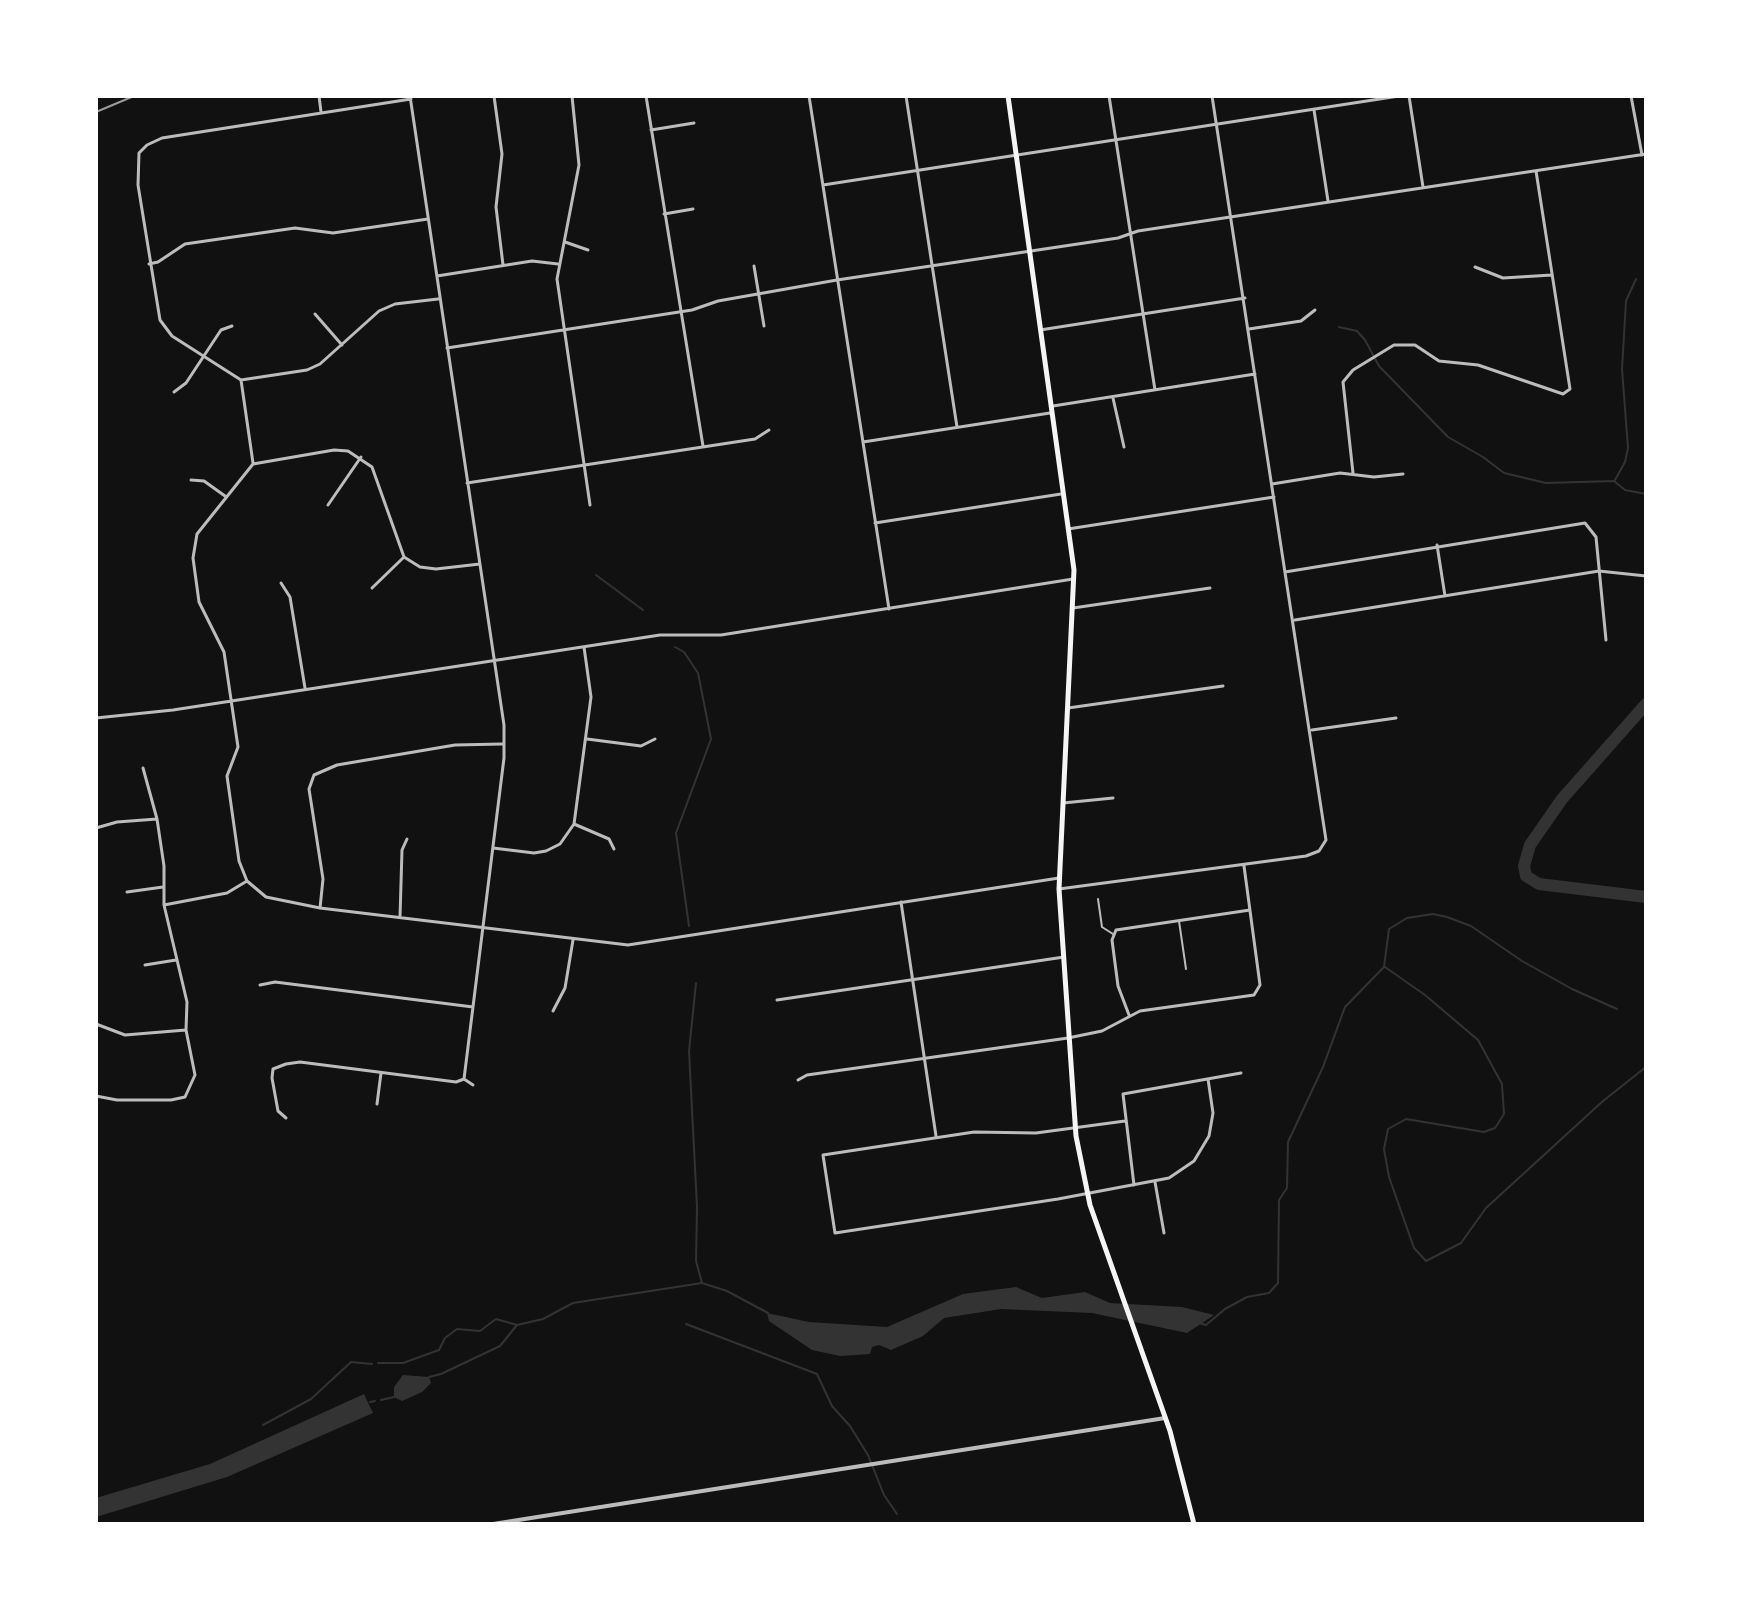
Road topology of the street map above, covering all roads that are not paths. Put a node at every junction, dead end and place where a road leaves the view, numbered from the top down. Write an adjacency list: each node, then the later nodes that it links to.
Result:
1 (319, 96): 15 (street)
2 (494, 96): 37 (street)
3 (572, 96): 32 (street)
4 (646, 96): 18 (street)
5 (809, 96): 24 (street)
6 (906, 96): 22 (street)
7 (1008, 96): 20 (main road)
8 (1109, 96): 19 (street)
9 (1212, 96): 17 (street)
10 (1399, 96): 14 (street)
11 (1409, 96): 25 (street)
12 (1631, 96): 21 (street)
13 (410, 98): 15 (street); 30 (street)
14 (1314, 110): 17 (street); 26 (street)
15 (321, 113): 35 (street)
16 (694, 123): 18 (street)
17 (1216, 124): 19 (street); 29 (street)
18 (651, 130): 28 (street)
19 (1116, 139): 20 (street); 31 (street)
20 (1017, 154): 22 (street); 34 (main road)
21 (1644, 155): 23 (street)
22 (917, 170): 24 (street); 39 (street)
23 (1536, 171): 25 (street); 41 (street)
24 (823, 185): 43 (street)
25 (1423, 188): 26 (street)
26 (1328, 203): 29 (street)
27 (693, 209): 28 (street)
28 (664, 214): 48 (street)
29 (1231, 217): 31 (street); 46 (street)
30 (428, 219): 35 (street); 42 (street)
31 (1130, 233): 34 (street); 50 (street)
32 (565, 242): 33 (street); 36 (street)
33 (588, 250)
34 (1031, 251): 39 (street); 55 (main road)
35 (149, 264): 58 (street)
36 (558, 264): 37 (street); 54 (street)
37 (503, 265): 42 (street)
38 (754, 266): 44 (street)
39 (932, 266): 43 (street); 65 (street)
40 (1475, 267): 41 (street)
41 (1552, 275): 73 (street)
42 (437, 276): 45 (street)
43 (837, 280): 44 (street); 67 (street)
44 (759, 295): 48 (street); 52 (street)
45 (440, 298): 56 (street); 57 (street)
46 (1245, 298): 50 (street); 53 (street)
47 (1315, 310): 53 (street)
48 (679, 312): 54 (street); 68 (street)
49 (315, 314): 56 (street)
50 (1143, 315): 55 (street); 61 (street)
51 (232, 326): 58 (street)
52 (764, 326)
53 (1249, 329): 59 (street)
54 (564, 330): 57 (street); 72 (street)
55 (1040, 330): 64 (main road)
56 (342, 345): 60 (street)
57 (447, 348): 76 (street)
58 (203, 356): 60 (street); 62 (street)
59 (1256, 374): 61 (street); 77 (street)
60 (241, 380): 71 (street)
61 (1155, 390): 63 (street)
62 (174, 392)
63 (1113, 398): 64 (street); 69 (street)
64 (1050, 410): 65 (street); 78 (main road)
65 (957, 427): 67 (street)
66 (769, 430): 68 (street)
67 (863, 442): 83 (street)
68 (703, 446): 72 (street)
69 (1124, 447)
70 (361, 457): 71 (street); 81 (street); 86 (street)
71 (253, 464): 79 (street)
72 (585, 465): 76 (street); 82 (street)
73 (1353, 473): 74 (street); 77 (street)
74 (1403, 474)
75 (191, 480): 79 (street)
76 (467, 483): 87 (street)
77 (1272, 484): 80 (street)
78 (1063, 494): 83 (street); 84 (main road)
79 (225, 496): 104 (street)
80 (1274, 497): 84 (street); 89 (street)
81 (328, 505)
82 (590, 505)
83 (875, 523): 97 (street)
84 (1068, 529): 91 (main road)
85 (1437, 545): 88 (street); 89 (street); 95 (street)
86 (404, 557): 87 (street); 93 (street)
87 (480, 564): 101 (street)
88 (1599, 571): 90 (street); 95 (street); 99 (street)
89 (1285, 572): 98 (street)
90 (1646, 576)
91 (1074, 579): 96 (main road); 97 (street)
92 (281, 583): 103 (street)
93 (372, 588)
94 (1210, 588): 96 (street)
95 (1445, 596): 98 (street)
96 (1073, 608): 105 (main road)
97 (889, 609): 100 (street)
98 (1294, 620): 108 (street)
99 (1606, 640)
100 (584, 647): 101 (street); 109 (street)
101 (495, 660): 103 (street); 111 (street)
102 (1223, 686): 105 (street)
103 (305, 688): 104 (street)
104 (232, 700): 106 (street); 123 (street)
105 (1068, 708): 114 (main road)
106 (96, 718)
107 (1396, 718): 108 (street)
108 (1312, 730): 121 (street)
109 (587, 739): 110 (street); 116 (street)
110 (655, 739)
111 (504, 744): 119 (street); 130 (street)
112 (143, 768): 115 (street)
113 (1113, 798): 114 (street)
114 (1063, 803): 122 (main road)
115 (157, 819): 117 (street); 124 (street)
116 (574, 824): 119 (street); 120 (street)
117 (96, 828)
118 (407, 839): 132 (street)
119 (493, 848): 134 (street)
120 (614, 849)
121 (1244, 865): 125 (street); 131 (street)
122 (1059, 878): 125 (main road); 128 (street)
123 (247, 881): 129 (street); 130 (street)
124 (163, 887): 126 (street); 129 (street)
125 (1059, 889): 137 (main road)
126 (127, 892)
127 (1098, 899): 135 (lane)
128 (901, 902): 136 (street); 141 (street)
129 (164, 905): 138 (street)
130 (320, 908): 132 (street)
131 (1250, 910): 133 (street); 146 (street)
132 (400, 917): 134 (street)
133 (1179, 920): 135 (street); 140 (lane)
134 (483, 928): 136 (street); 144 (street)
135 (1113, 934): 146 (street)
136 (573, 940): 145 (street)
137 (1064, 957): 141 (street); 149 (main road)
138 (178, 959): 139 (street); 148 (street)
139 (145, 965)
140 (1186, 969)
141 (913, 979): 143 (street); 150 (street)
142 (260, 985): 144 (street)
143 (777, 1000)
144 (473, 1007): 153 (street)
145 (553, 1011)
146 (1129, 1015): 149 (street)
147 (96, 1024): 148 (street)
148 (186, 1030): 157 (street)
149 (1068, 1038): 150 (street); 161 (main road)
150 (924, 1060): 155 (street); 162 (street)
151 (381, 1073): 153 (street); 158 (street); 159 (street)
152 (1241, 1073): 154 (street)
153 (464, 1079): 156 (street)
154 (1208, 1079): 160 (street); 163 (street)
155 (798, 1080)
156 (473, 1085)
157 (96, 1096)
158 (377, 1104)
159 (286, 1118)
160 (1125, 1121): 161 (street); 164 (street)
161 (1075, 1129): 162 (street); 165 (main road)
162 (936, 1137): 165 (street)
163 (1155, 1182): 164 (street); 166 (street)
164 (1134, 1185): 165 (street)
165 (1087, 1194): 167 (main road)
166 (1164, 1233)
167 (1165, 1418): 168 (street); 169 (main road)
168 (493, 1524)
169 (1194, 1524)

